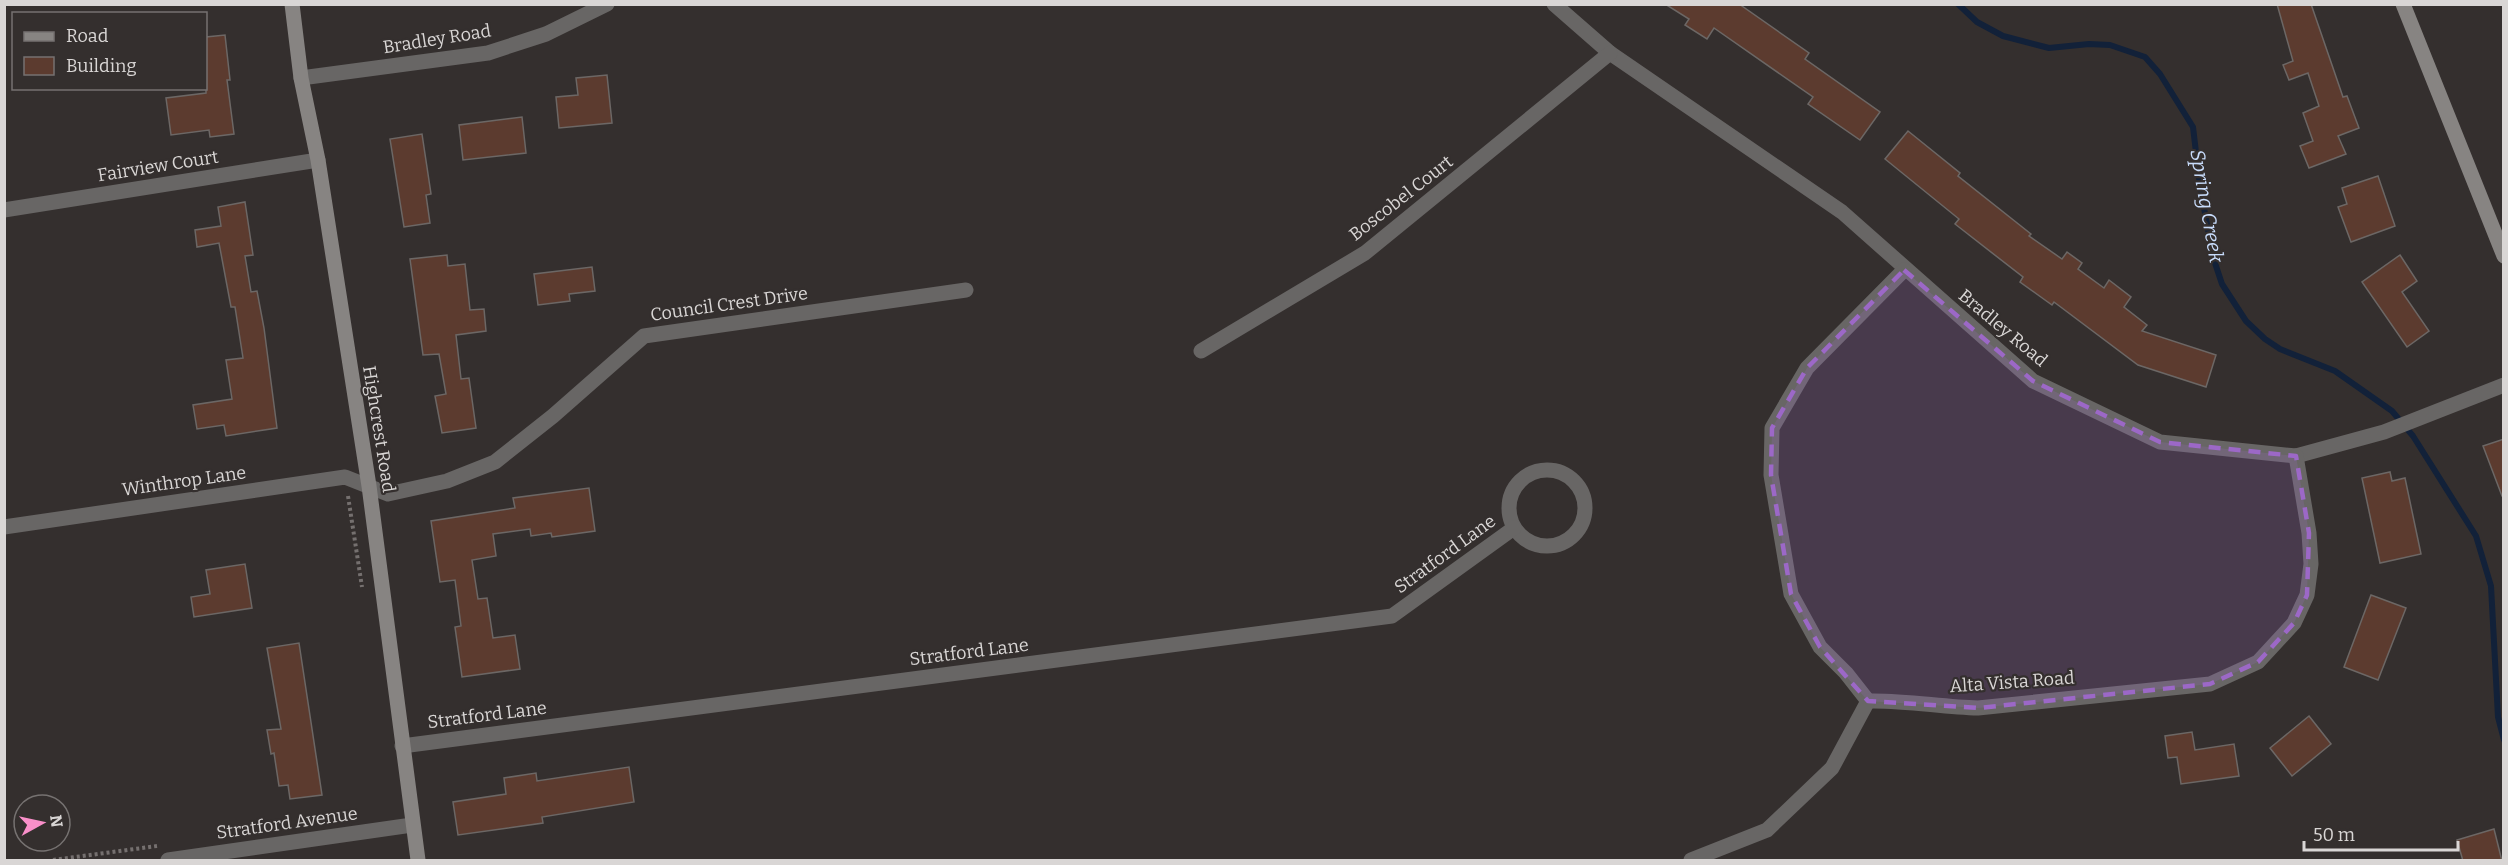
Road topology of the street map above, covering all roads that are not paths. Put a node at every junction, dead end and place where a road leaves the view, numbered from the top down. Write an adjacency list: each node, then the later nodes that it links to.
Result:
1 (292, 4): 6 (street, Highcrest Road)
2 (607, 4): 6 (street, Bradley Road)
3 (1554, 4): 5 (street, Bradley Road)
4 (2403, 4): 9 (street)
5 (1610, 53): 10 (street, Bradley Road); 12 (street, Boscobel Court)
6 (300, 78): 7 (street, Highcrest Road)
7 (318, 160): 8 (street, Fairview Court); 15 (street, Highcrest Road)
8 (4, 210)
9 (2504, 256)
10 (1905, 270): 14 (street, Bradley Road); 18 (street)
11 (966, 290): 15 (street, Council Crest Drive)
12 (1201, 351)
13 (2504, 385): 14 (street, Bradley Road)
14 (2296, 456): 18 (street, Alta Vista Road)
15 (369, 486): 16 (street, Winthrop Lane); 19 (street, Highcrest Road)
16 (4, 527)
17 (1514, 528): 17 (street, Stratford Lane); 19 (street, Stratford Lane)
18 (1868, 701): 23 (street)
19 (402, 746): 20 (street, Highcrest Road)
20 (412, 825): 21 (street, Stratford Avenue); 22 (street, Highcrest Road)
21 (168, 861)
22 (417, 861)
23 (1691, 861)

